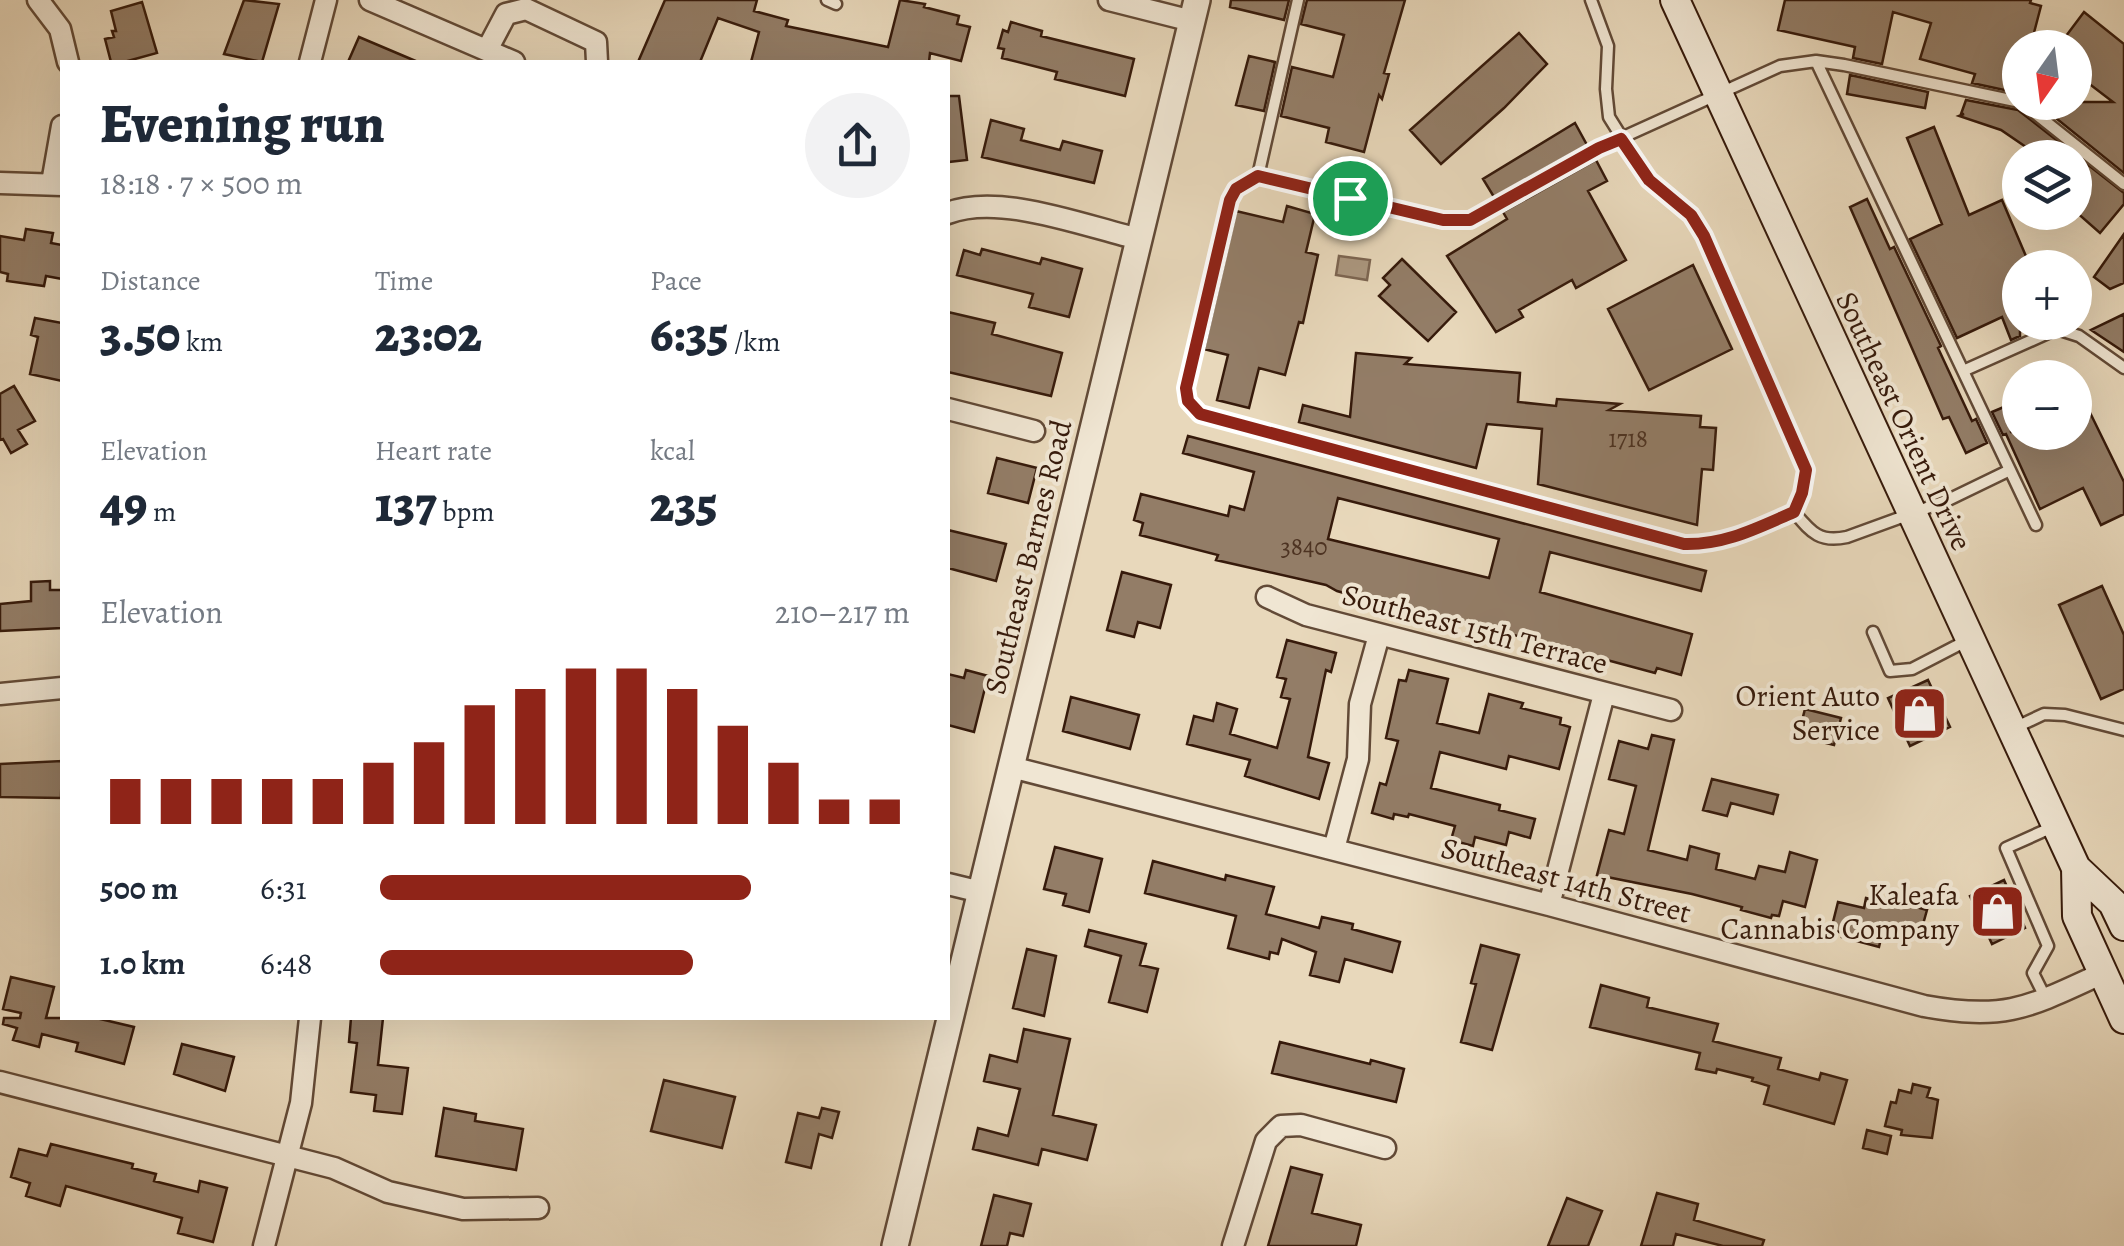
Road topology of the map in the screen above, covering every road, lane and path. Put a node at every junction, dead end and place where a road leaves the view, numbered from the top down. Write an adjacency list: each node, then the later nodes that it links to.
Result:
1 (38, 0): 10 (street)
2 (326, 0): 11 (street)
3 (370, 0): 9 (street)
4 (1109, 0): 8 (street)
5 (1298, 0): 20 (lane)
6 (1590, 0): 18 (lane)
7 (1675, 0): 15 (main road, Southeast Orient Drive)
8 (1195, 10): 25 (street, Southeast Barnes Road)
9 (487, 50): 12 (street); 13 (street)
10 (68, 60)
11 (311, 60)
12 (510, 60)
13 (597, 60)
14 (1816, 60): 15 (lane); 16 (lane); 27 (lane)
15 (1719, 96): 18 (lane); 32 (main road, Southeast Orient Drive)
16 (2002, 98)
17 (2043, 120): 23 (lane)
18 (1621, 139): 20 (lane); 31 (lane)
19 (60, 155): 22 (street)
20 (1258, 176): 31 (lane)
21 (0, 183): 22 (street)
22 (58, 184)
23 (2124, 184)
24 (950, 212): 25 (street)
25 (1140, 239): 44 (street, Southeast Barnes Road)
26 (2124, 368): 27 (lane)
27 (1964, 371): 30 (lane)
28 (950, 409): 29 (street)
29 (1034, 431)
30 (2010, 470): 32 (lane); 33 (lane)
31 (1794, 512): 32 (lane)
32 (1911, 514): 37 (main road, Southeast Orient Drive)
33 (2036, 525)
34 (1267, 597): 36 (street, Southeast 15th Terrace)
35 (1873, 632): 37 (lane)
36 (1379, 635): 40 (street, Southeast 15th Terrace); 46 (street)
37 (1969, 639): 42 (main road, Southeast Orient Drive)
38 (60, 688): 39 (street)
39 (0, 694)
40 (1604, 694): 41 (street, Southeast 15th Terrace); 50 (street)
41 (1671, 710)
42 (2011, 730): 43 (lane); 45 (main road, Southeast Orient Drive)
43 (2124, 730)
44 (1011, 767): 46 (street, Southeast 14th Street); 49 (street, Southeast Barnes Road)
45 (2056, 825): 47 (main road, Southeast Orient Drive); 53 (lane)
46 (1334, 849): 50 (street, Southeast 14th Street)
47 (2076, 868): 51 (main road, Southeast Orient Drive); 52 (main road, Southeast Orient Drive)
48 (950, 884): 49 (street)
49 (980, 892): 54 (street, Southeast Barnes Road)
50 (1549, 905): 53 (street, Southeast 14th Street)
51 (2124, 926)
52 (2103, 974): 53 (street, Southeast 14th Street); 55 (main road, Southeast Orient Drive)
53 (2046, 999)
54 (950, 1017)
55 (2124, 1019)
56 (310, 1020): 60 (street)
57 (949, 1020): 63 (street, Southeast Barnes Road)
58 (0, 1082): 60 (street)
59 (1385, 1148): 64 (street)
60 (288, 1156): 61 (street); 62 (street)
61 (538, 1208)
62 (264, 1246)
63 (895, 1246)
64 (1234, 1246)

